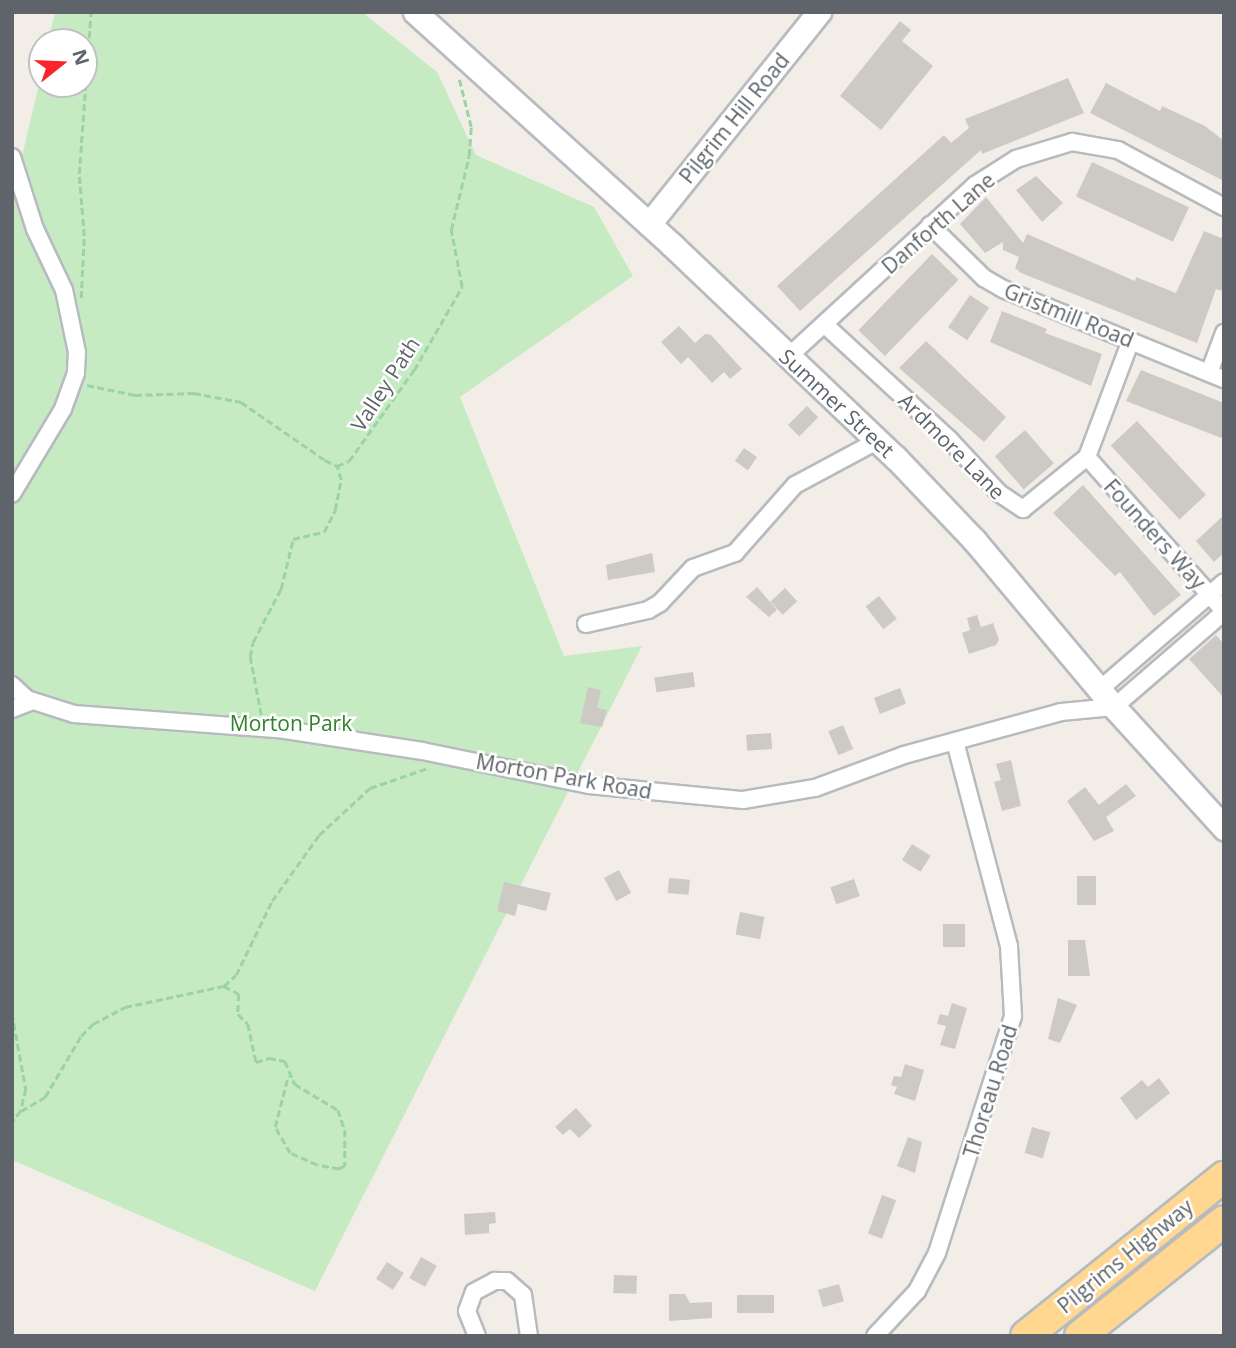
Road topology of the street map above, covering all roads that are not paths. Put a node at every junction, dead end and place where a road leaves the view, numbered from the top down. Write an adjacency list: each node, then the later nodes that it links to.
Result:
1 (415, 12): 5 (main road, Summer Street)
2 (819, 12): 5 (main road, Pilgrim Hill Road)
3 (12, 157): 14 (street)
4 (1224, 207): 6 (street, Danforth Lane)
5 (649, 224): 10 (main road, Summer Street)
6 (930, 225): 7 (street, Danforth Lane); 9 (street, Gristmill Road)
7 (824, 324): 10 (street, Danforth Lane); 13 (street, Ardmore Lane)
8 (1224, 333): 11 (street)
9 (1131, 340): 11 (street, Gristmill Road); 13 (street, Ardmore Lane)
10 (788, 357): 12 (main road, Summer Street)
11 (1216, 376)
12 (877, 441): 18 (street); 20 (main road, Summer Street)
13 (1087, 457): 16 (street, Founders Way)
14 (12, 494)
15 (1224, 583): 16 (street)
16 (1208, 593): 17 (street, Founders Way); 20 (street)
17 (1224, 611): 20 (street)
18 (586, 624)
19 (12, 685): 21 (street, Morton Park Road)
20 (1107, 699): 23 (street, Morton Park Road); 24 (main road, Summer Street)
21 (33, 701): 22 (street); 23 (street, Morton Park Road)
22 (12, 709)
23 (955, 742): 29 (street, Thoreau Road)
24 (1224, 828)
25 (1224, 1177): 30 (highway, Pilgrims Highway)
26 (1224, 1221): 31 (highway, Pilgrims Highway)
27 (477, 1336): 28 (street)
28 (529, 1336)
29 (875, 1336)
30 (1026, 1336)
31 (1080, 1336)

